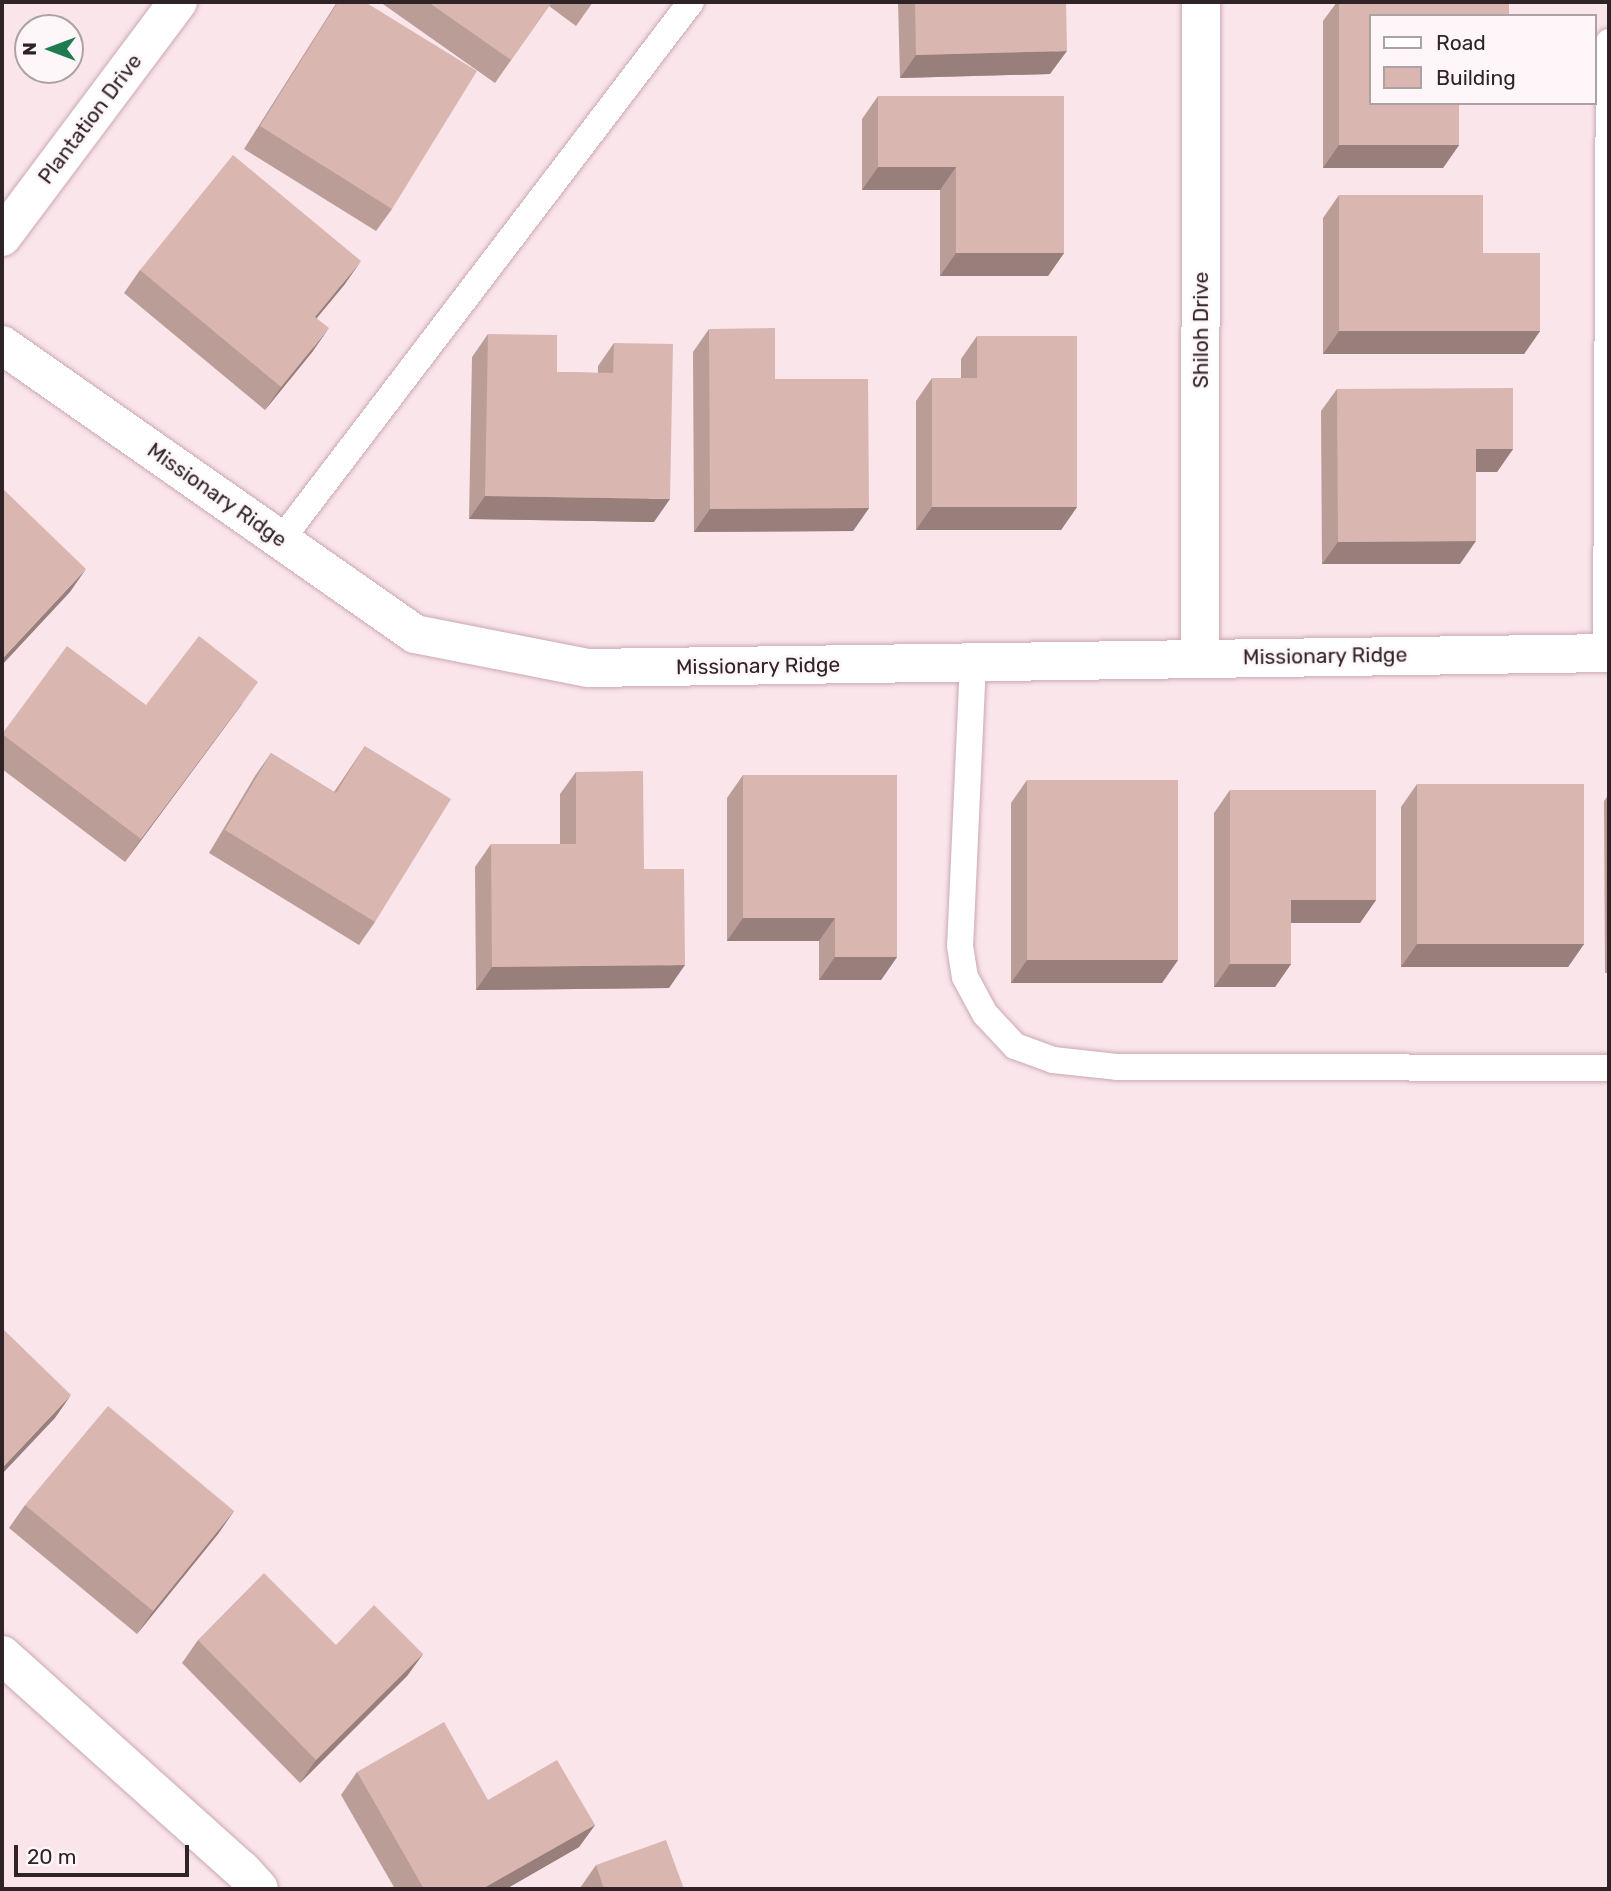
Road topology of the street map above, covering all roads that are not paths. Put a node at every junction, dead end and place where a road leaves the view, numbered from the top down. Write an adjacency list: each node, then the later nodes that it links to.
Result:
1 (178, 2): 5 (street, Plantation Drive)
2 (691, 2): 7 (lane)
3 (1201, 2): 9 (street, Shiloh Drive)
4 (1609, 43): 8 (lane)
5 (2, 237)
6 (2, 345): 7 (street, Missionary Ridge)
7 (281, 540): 10 (street, Missionary Ridge)
8 (1608, 653): 9 (street, Missionary Ridge)
9 (1200, 658): 10 (street, Missionary Ridge)
10 (973, 662): 11 (lane)
11 (1609, 1068)
12 (2, 1655): 13 (street)
13 (259, 1889)

